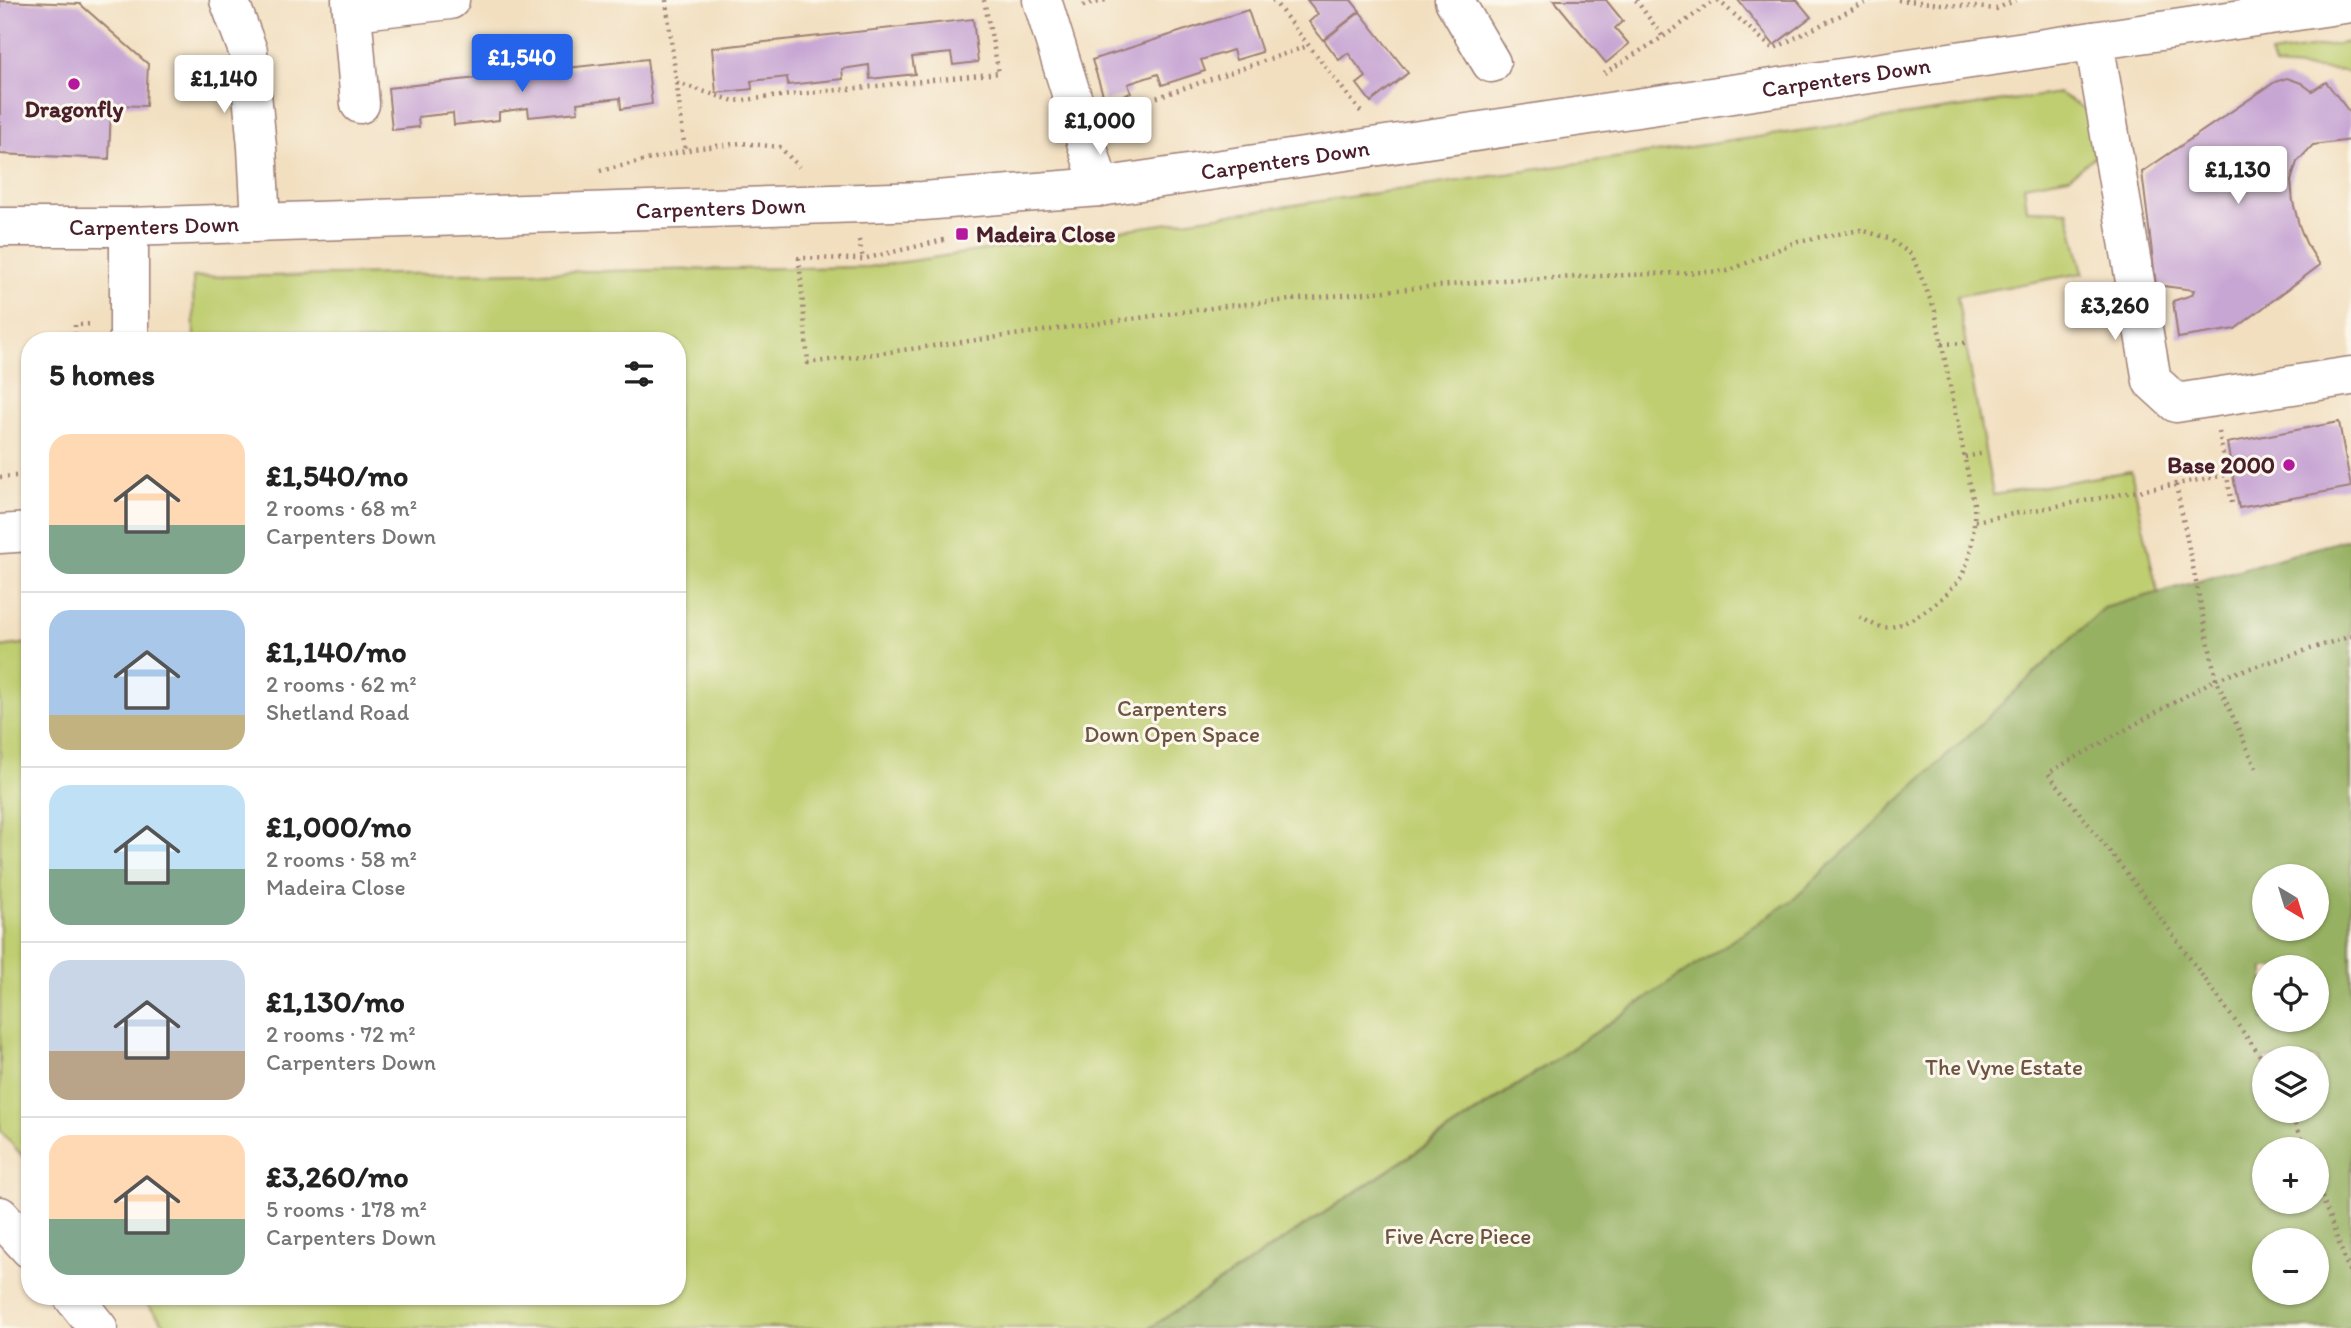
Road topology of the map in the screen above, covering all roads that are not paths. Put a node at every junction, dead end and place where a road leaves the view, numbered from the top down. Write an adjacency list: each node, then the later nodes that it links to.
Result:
1 (229, 0): 11 (street)
2 (450, 0): 5 (street)
3 (1454, 0): 8 (street)
4 (2351, 3): 7 (street, Carpenters Down)
5 (352, 4): 9 (street)
6 (1058, 4): 10 (street)
7 (2094, 41): 10 (street, Carpenters Down); 15 (street)
8 (1491, 63)
9 (355, 112)
10 (1100, 187): 11 (street, Carpenters Down)
11 (261, 222): 13 (street, Carpenters Down)
12 (0, 227): 13 (street, Carpenters Down)
13 (129, 227): 14 (street)
14 (129, 332)
15 (2351, 376)
16 (21, 533): 17 (street)
17 (0, 534)
18 (0, 1216): 19 (street)
19 (21, 1239)
20 (79, 1305): 21 (street)
21 (98, 1328)

